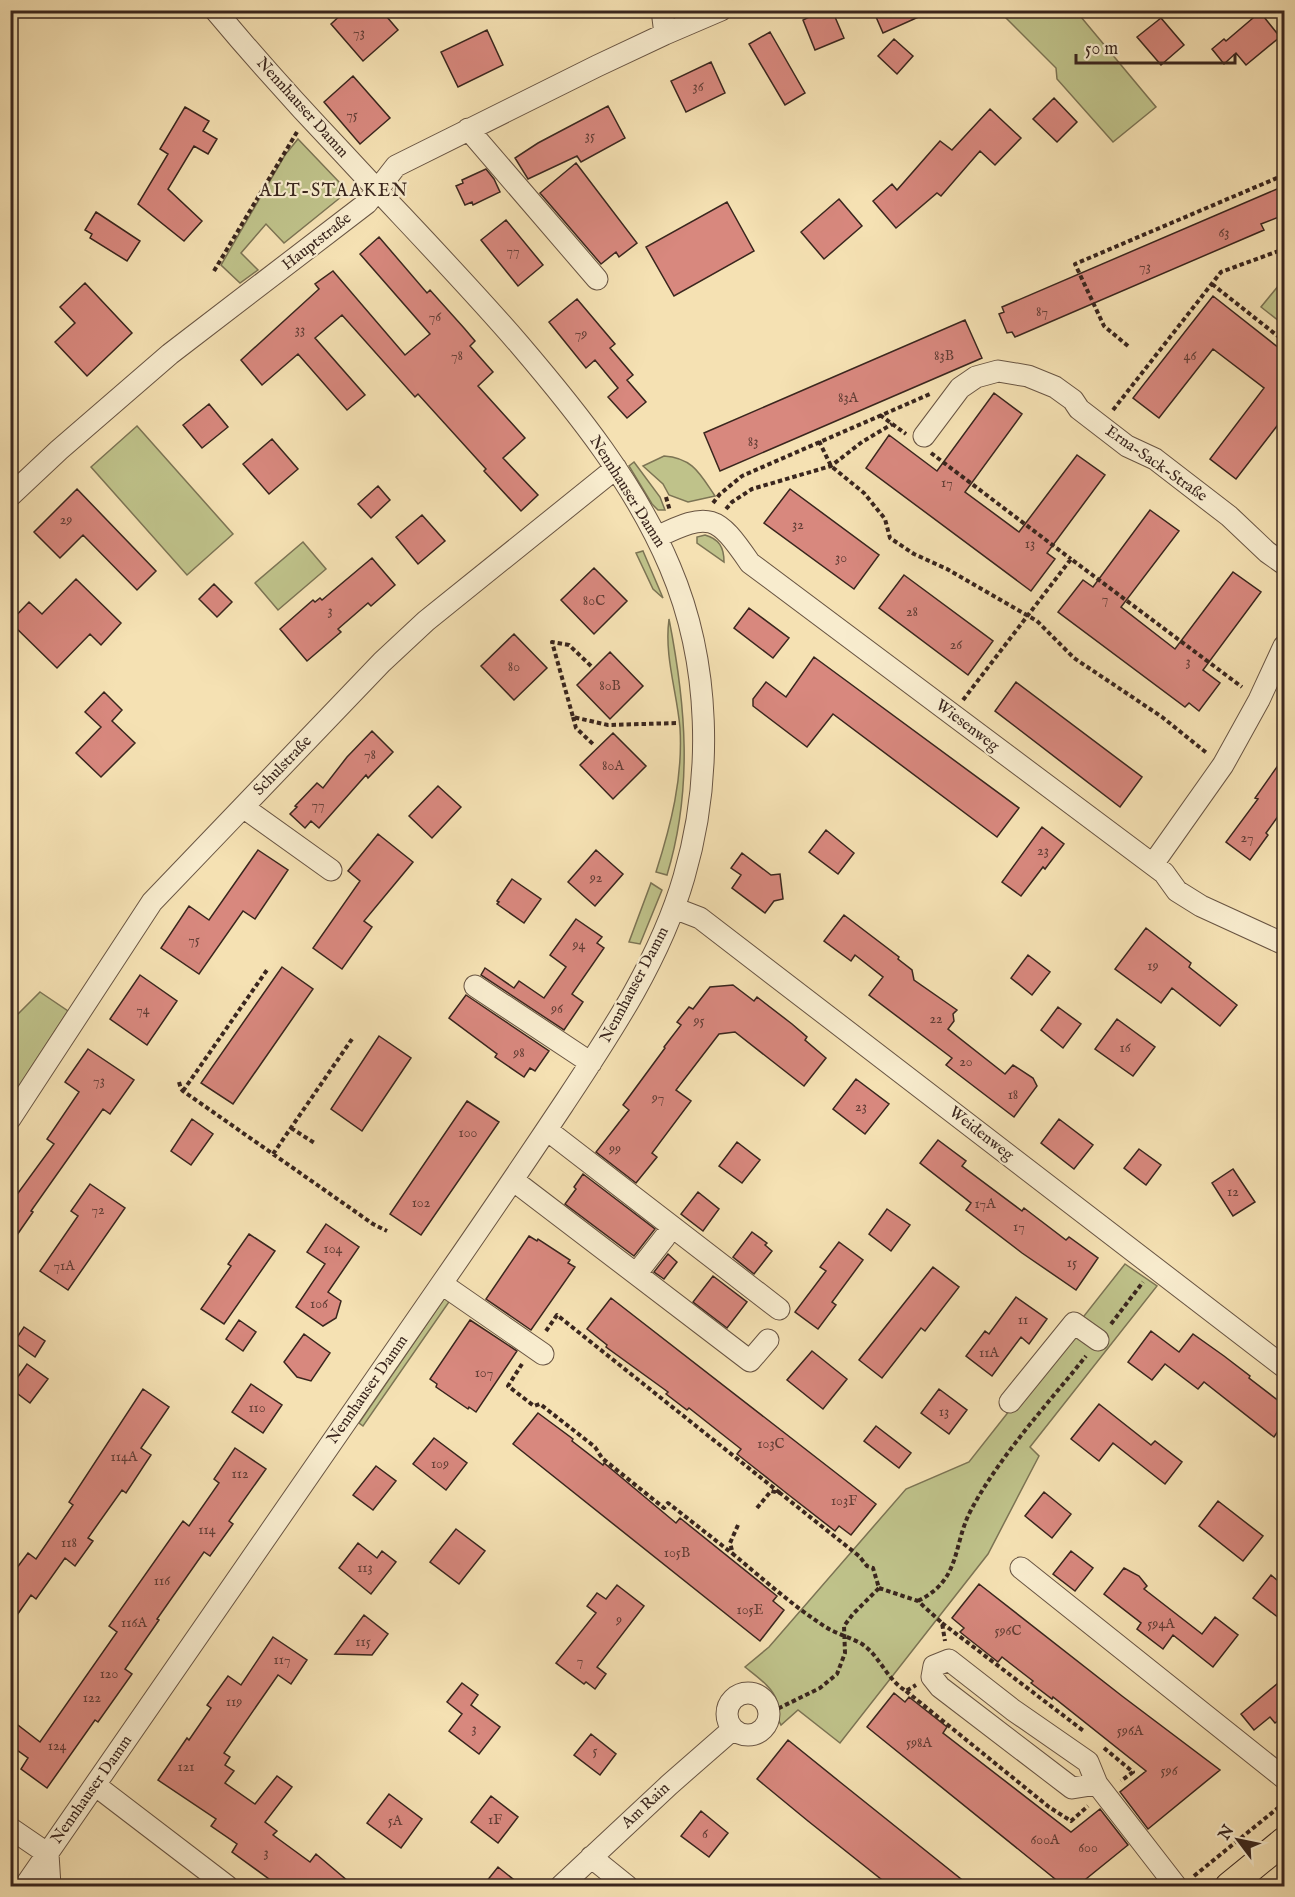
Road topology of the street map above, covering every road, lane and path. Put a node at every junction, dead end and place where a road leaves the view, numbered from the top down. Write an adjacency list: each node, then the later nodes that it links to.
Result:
1 (214, 10): 8 (street, Nennhauser Damm)
2 (662, 10): 4 (street)
3 (721, 10): 4 (street, Hauptstraße)
4 (665, 34): 5 (street, Hauptstraße)
5 (468, 129): 8 (street, Hauptstraße); 11 (street)
6 (297, 131): 10 (path)
7 (1284, 174): 14 (path)
8 (378, 190): 22 (street, Nennhauser Damm); 23 (street, Hauptstraße)
9 (1284, 249): 12 (path)
10 (214, 271)
11 (597, 279)
12 (1212, 284): 13 (path); 18 (path)
13 (1284, 341)
14 (1128, 346)
15 (940, 389): 16 (path)
16 (880, 415): 17 (path); 19 (path)
17 (892, 424): 20 (path); 21 (path)
18 (1100, 426): 20 (street, Erna-Sack-Straße); 27 (street, Erna-Sack-Straße)
19 (819, 441): 21 (path); 24 (path)
20 (920, 442): 26 (path)
21 (831, 466): 24 (path); 28 (path)
22 (616, 468): 25 (street, Nennhauser Damm); 37 (street, Schulstraße)
23 (10, 496)
24 (708, 522): 25 (street); 32 (street, Wiesenweg)
25 (657, 537): 40 (street, Nennhauser Damm)
26 (1071, 559): 28 (path); 31 (path)
27 (1284, 564)
28 (1028, 615): 32 (path); 36 (path)
29 (1284, 646): 31 (street)
30 (591, 666): 33 (path)
31 (1259, 700): 36 (street)
32 (952, 715): 38 (street, Wiesenweg)
33 (573, 717): 34 (path); 35 (path)
34 (677, 723)
35 (594, 745)
36 (1223, 765): 38 (street)
37 (243, 807): 39 (street); 48 (street, Schulstraße)
38 (1153, 864): 41 (street, Wiesenweg)
39 (332, 870)
40 (674, 908): 45 (street, Nennhauser Damm); 56 (street, Weidenweg)
41 (1284, 944)
42 (267, 970): 47 (path)
43 (475, 986): 45 (street)
44 (352, 1039): 49 (path)
45 (591, 1063): 50 (street, Nennhauser Damm)
46 (179, 1082): 47 (path)
47 (183, 1091): 52 (path)
48 (10, 1119)
49 (291, 1128): 51 (path); 52 (path)
50 (547, 1130): 53 (street, Nennhauser Damm); 59 (street)
51 (316, 1144)
52 (273, 1154): 54 (path)
53 (513, 1180): 57 (street); 58 (street, Nennhauser Damm)
54 (387, 1231)
55 (665, 1237): 57 (street)
56 (1155, 1268): 61 (path); 63 (street, Weidenweg)
57 (636, 1274): 60 (street)
58 (442, 1284): 62 (street); 79 (street, Nennhauser Damm)
59 (779, 1309)
60 (768, 1340)
61 (1098, 1340): 64 (street); 71 (path)
62 (536, 1351): 65 (path); 68 (path)
63 (1284, 1367)
64 (1010, 1402)
65 (780, 1493): 66 (path); 70 (path)
66 (757, 1508)
67 (738, 1524): 68 (path)
68 (733, 1554): 72 (path)
69 (1021, 1568): 77 (street)
70 (879, 1588): 71 (path); 72 (path)
71 (918, 1601): 73 (path)
72 (846, 1637): 74 (path); 75 (path)
73 (949, 1660): 74 (street); 78 (street)
74 (932, 1677): 78 (street)
75 (769, 1713): 76 (street); 76 (street)
76 (733, 1729): 84 (street, Am Rain)
77 (1284, 1778)
78 (1097, 1784): 86 (street)
79 (95, 1785): 83 (street, Nennhauser Damm); 89 (street)
80 (1284, 1803): 86 (path)
81 (10, 1828): 83 (street, Nennhauser Damm)
82 (1284, 1841): 92 (main road)
83 (48, 1854): 87 (street, Nennhauser Damm); 88 (street)
84 (591, 1857): 90 (street, Am Rain); 91 (street)
85 (1284, 1878): 93 (path)
86 (1183, 1883)
87 (25, 1887)
88 (50, 1887)
89 (227, 1887)
90 (561, 1887)
91 (627, 1887)
92 (1229, 1887)
93 (1274, 1887)

